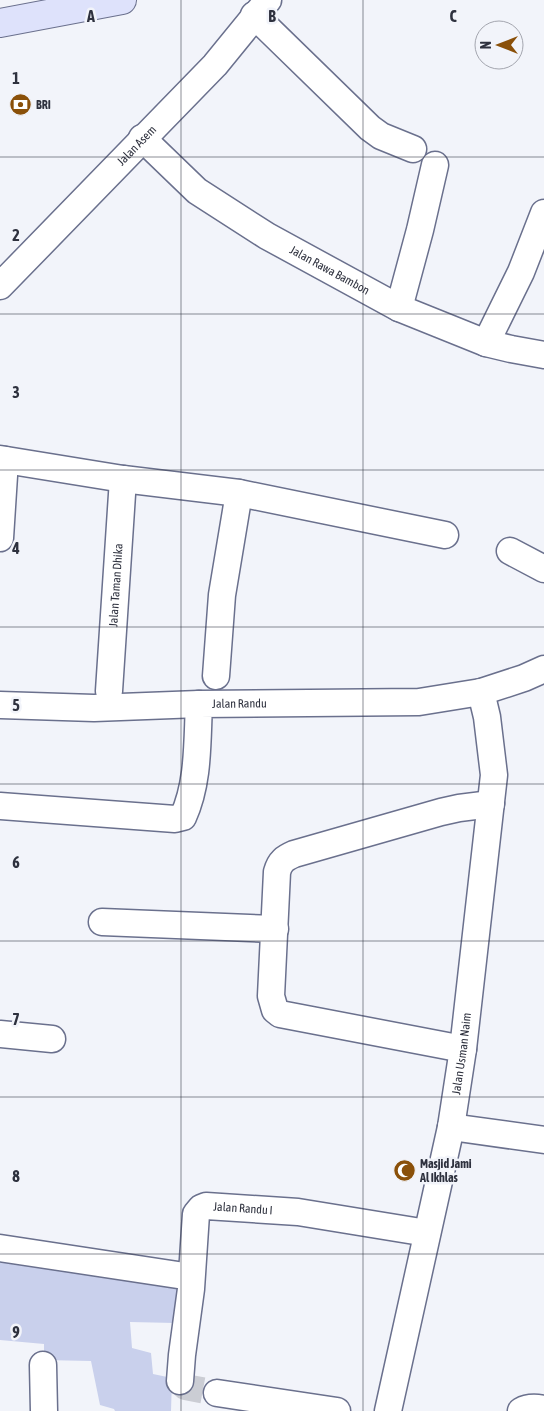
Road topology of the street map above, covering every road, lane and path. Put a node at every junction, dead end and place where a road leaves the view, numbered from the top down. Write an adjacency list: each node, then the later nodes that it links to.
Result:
1 (122, 0): 3 (street)
2 (261, 8): 4 (street, Jalan Asem); 5 (street)
3 (0, 23)
4 (142, 138): 8 (street, Jalan Asem); 9 (street, Jalan Rawa Bambon)
5 (413, 149)
6 (435, 165): 9 (street)
7 (544, 213): 10 (street)
8 (0, 286)
9 (399, 308): 10 (street, Jalan Rawa Bambon)
10 (486, 343): 11 (street, Jalan Rawa Bambon)
11 (544, 354)
12 (3, 459): 13 (street); 16 (street)
13 (123, 479): 14 (street); 21 (street, Jalan Taman Dhika)
14 (239, 493): 15 (street); 20 (street)
15 (445, 535)
16 (0, 538)
17 (510, 551): 18 (street)
18 (544, 569)
19 (544, 669): 22 (street, Jalan Randu)
20 (216, 676)
21 (110, 691)
22 (481, 692): 23 (street, Jalan Randu); 25 (street, Jalan Usman Naim)
23 (199, 704): 24 (street); 26 (street, Jalan Randu)
24 (0, 705)
25 (491, 804): 28 (street); 31 (street, Jalan Usman Naim)
26 (0, 806)
27 (102, 922): 28 (street)
28 (275, 929): 31 (street)
29 (0, 1034): 30 (street)
30 (52, 1039)
31 (463, 1049): 32 (street, Jalan Usman Naim)
32 (451, 1128): 33 (street); 34 (street, Jalan Usman Naim)
33 (544, 1140)
34 (427, 1232): 36 (street, Jalan Randu I); 43 (street, Jalan Usman Naim)
35 (0, 1248): 36 (street)
36 (191, 1277): 38 (street, Jalan Randu I)
37 (43, 1365): 41 (street)
38 (180, 1381)
39 (218, 1393): 42 (street)
40 (544, 1409): 44 (street)
41 (44, 1411)
42 (338, 1411)
43 (388, 1411)
44 (521, 1411)

